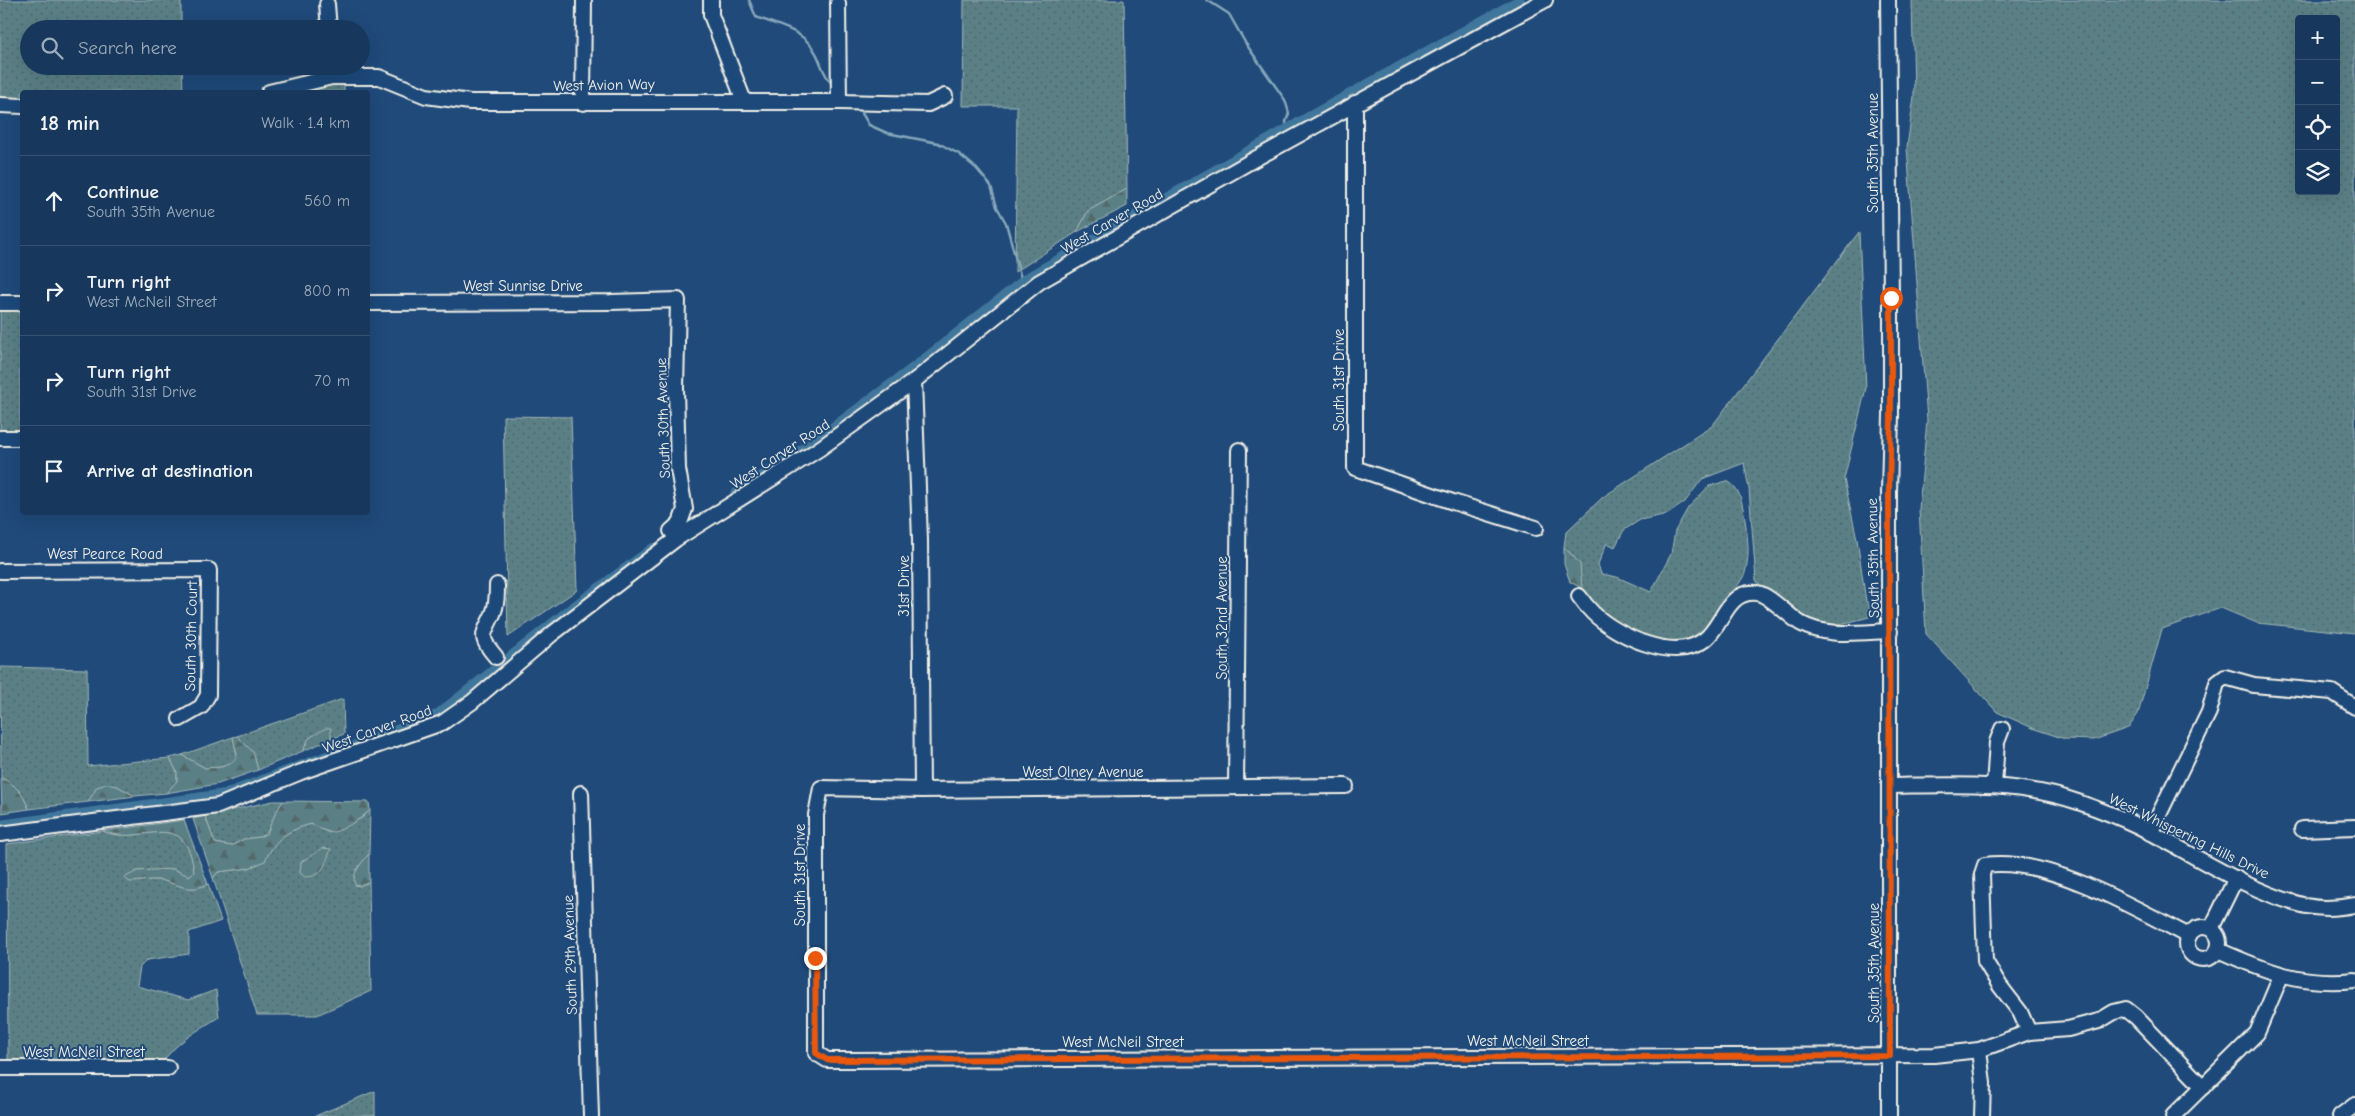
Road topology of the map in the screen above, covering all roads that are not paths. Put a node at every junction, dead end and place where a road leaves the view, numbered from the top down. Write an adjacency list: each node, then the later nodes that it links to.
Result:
1 (711, 0): 12 (street)
2 (1545, 0): 15 (street, West Carver Road)
3 (1888, 0): 32 (street, South 35th Avenue)
4 (584, 1): 14 (street)
5 (838, 3): 13 (street)
6 (327, 4): 7 (street)
7 (328, 20)
8 (322, 75): 10 (street, West Avion Way)
9 (360, 75): 14 (street, West Avion Way)
10 (275, 90)
11 (945, 96): 13 (street, West Avion Way)
12 (744, 101): 13 (street, West Avion Way); 14 (street, West Avion Way)
13 (839, 102)
14 (583, 103)
15 (1355, 104): 22 (street, West Carver Road); 26 (street, South 31st Drive)
16 (0, 106): 17 (street)
17 (20, 106)
18 (678, 300): 21 (street, West Sunrise Drive); 27 (street, South 30th Avenue)
19 (0, 303): 20 (street)
20 (20, 303)
21 (370, 303)
22 (914, 381): 42 (street, 31st Drive); 47 (street, West Carver Road)
23 (0, 438): 24 (street)
24 (20, 438)
25 (1239, 450): 40 (street, South 32nd Avenue)
26 (1536, 528)
27 (671, 531)
28 (209, 570): 29 (street, West Pearce Road); 35 (street, South 30th Court)
29 (0, 571)
30 (497, 585): 33 (street)
31 (1578, 596): 32 (street)
32 (1890, 631): 38 (street, South 35th Avenue)
33 (496, 657)
34 (2353, 705): 46 (street)
35 (180, 719)
36 (2002, 729): 39 (street)
37 (1346, 786): 40 (street, West Olney Avenue)
38 (1890, 786): 39 (street, West Whispering Hills Drive); 58 (street, South 35th Avenue)
39 (1994, 786): 46 (street, West Whispering Hills Drive)
40 (1236, 787): 42 (street, West Olney Avenue)
41 (821, 788): 42 (street, West Olney Avenue); 57 (street, South 31st Drive)
42 (922, 790)
43 (581, 793): 64 (street, South 29th Avenue)
44 (2355, 827): 45 (street)
45 (2302, 829)
46 (2150, 833): 48 (street, West Whispering Hills Drive)
47 (0, 834)
48 (2236, 878): 49 (street, West Whispering Hills Drive); 50 (street)
49 (2355, 905)
50 (2211, 929): 51 (street); 52 (street)
51 (2189, 936): 52 (street); 55 (street)
52 (2218, 950): 53 (street)
53 (2281, 976): 54 (street); 61 (street)
54 (2355, 980)
55 (2029, 1032): 56 (street, West McNeil Street); 61 (street, West McNeil Street)
56 (1979, 1050): 58 (street, West McNeil Street); 66 (street)
57 (816, 1053): 58 (street, West McNeil Street)
58 (1890, 1056): 65 (street, South 35th Avenue)
59 (0, 1068): 60 (street, West McNeil Street)
60 (168, 1068)
61 (2203, 1087): 67 (street)
62 (2355, 1105): 63 (street)
63 (2343, 1115)
64 (591, 1116)
65 (1889, 1116)
66 (1982, 1116)
67 (2173, 1116)

